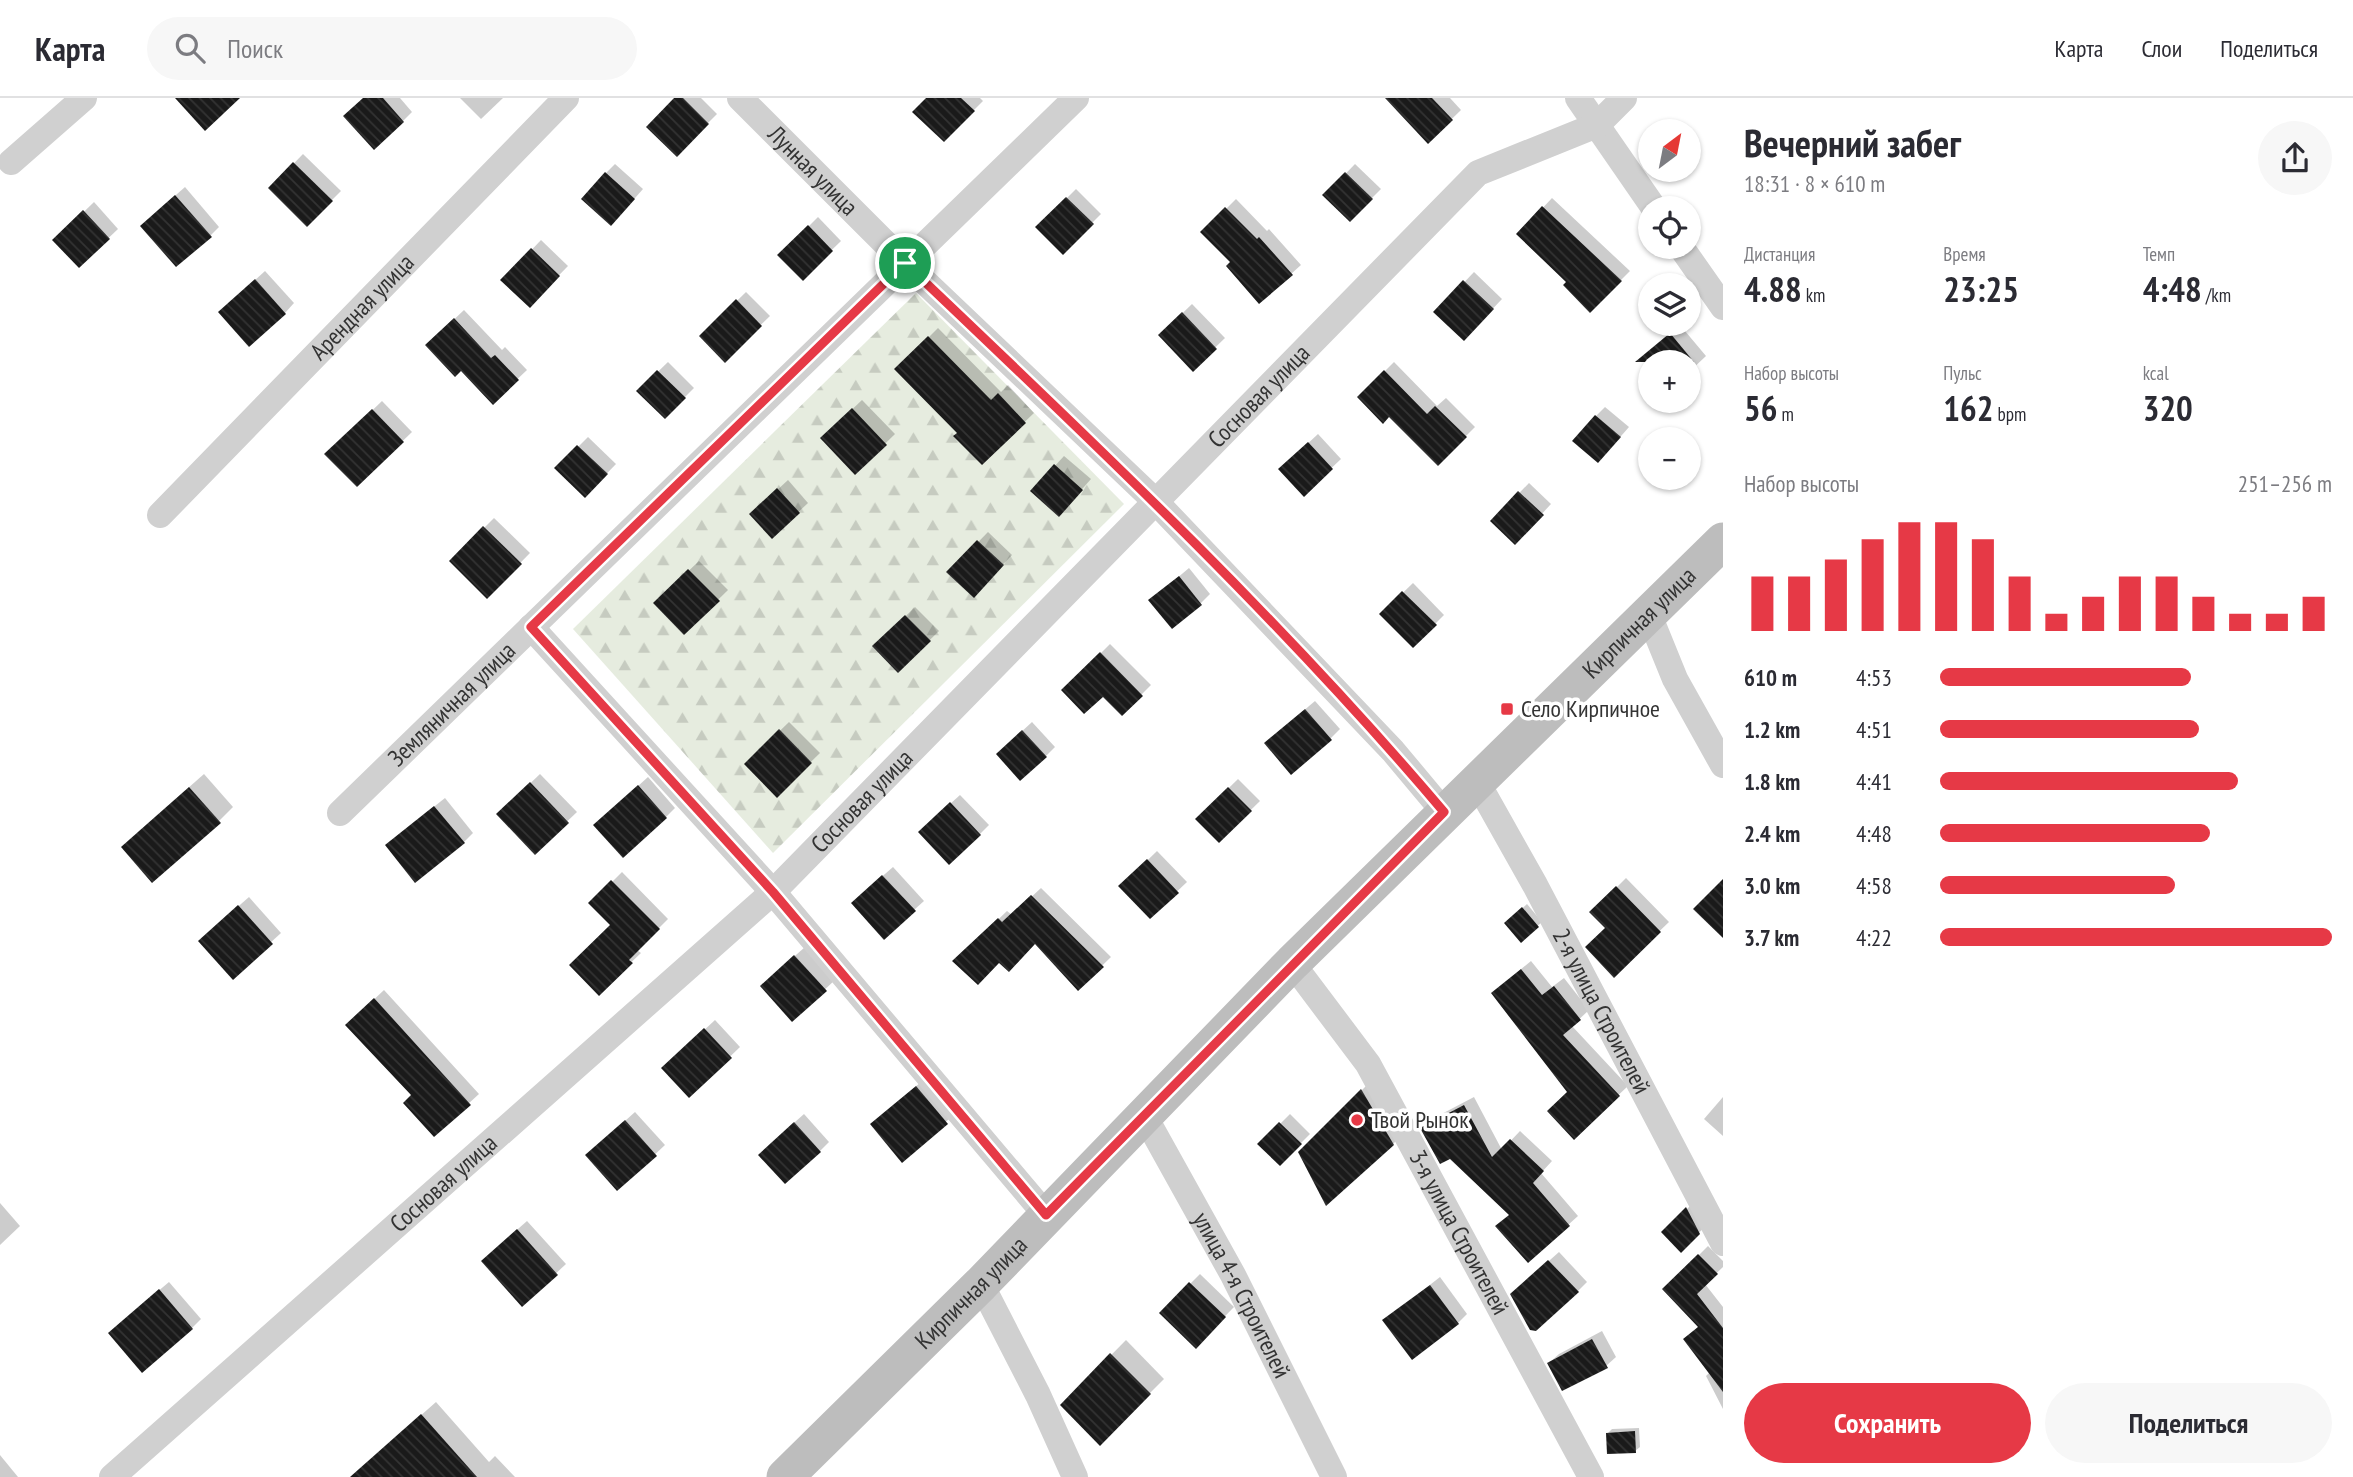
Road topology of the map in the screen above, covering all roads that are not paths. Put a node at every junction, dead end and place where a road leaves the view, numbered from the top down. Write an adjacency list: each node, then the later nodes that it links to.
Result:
1 (84, 98): 8 (street)
2 (566, 98): 14 (street, Арендная улица)
3 (740, 98): 11 (street, Лунная улица)
4 (1076, 98): 11 (street, Земляничная улица)
5 (1578, 98): 7 (street)
6 (1624, 98): 7 (street)
7 (1597, 125): 9 (street); 13 (street, Сосновая улица)
8 (11, 162)
9 (1646, 196)
10 (1689, 259): 12 (street)
11 (905, 263): 13 (street, Лунная улица); 17 (street, Земляничная улица)
12 (1723, 307)
13 (1154, 500): 20 (street, Лунная улица); 22 (street, Сосновая улица)
14 (160, 515)
15 (1723, 541): 16 (main road, Кирпичная улица)
16 (1649, 615): 18 (street); 19 (main road, Кирпичная улица)
17 (531, 627): 21 (street, Земляничная улица); 22 (street)
18 (1723, 765)
19 (1477, 782): 20 (main road, Кирпичная улица); 26 (street, 2-я улица Строителей)
20 (1444, 812): 23 (main road, Кирпичная улица)
21 (340, 813)
22 (773, 892): 25 (street); 29 (street, Сосновая улица)
23 (1292, 963): 24 (main road, Кирпичная улица); 32 (street, 3-я улица Строителей)
24 (1144, 1115): 25 (main road, Кирпичная улица); 31 (street, улица 4-я Строителей)
25 (1046, 1215): 27 (main road, Кирпичная улица)
26 (1723, 1243)
27 (981, 1284): 28 (main road, Кирпичная улица); 30 (street)
28 (791, 1475)
29 (112, 1477)
30 (1075, 1477)
31 (1334, 1477)
32 (1591, 1477)

